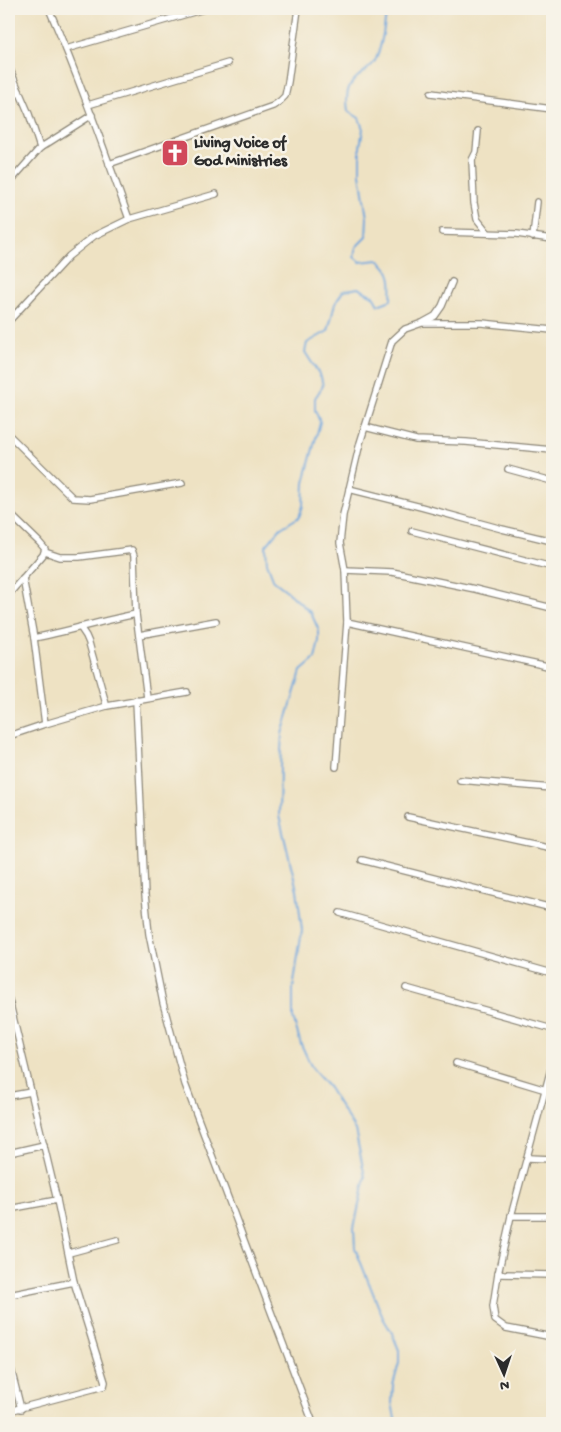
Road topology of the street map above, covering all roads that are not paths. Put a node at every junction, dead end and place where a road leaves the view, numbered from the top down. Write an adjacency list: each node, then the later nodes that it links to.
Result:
1 (48, 9): 4 (street)
2 (204, 9): 4 (street)
3 (298, 9): 15 (street)
4 (66, 49): 10 (street)
5 (228, 62): 10 (street)
6 (9, 67): 7 (street)
7 (19, 91): 9 (street); 14 (street)
8 (431, 93): 11 (street)
9 (9, 101)
10 (88, 105): 12 (street)
11 (552, 109)
12 (92, 115): 14 (street); 15 (street)
13 (478, 131): 21 (street)
14 (40, 148): 16 (street)
15 (110, 164): 19 (street)
16 (9, 183)
17 (216, 194): 19 (street)
18 (537, 202): 22 (street)
19 (129, 220): 25 (street)
20 (442, 232): 21 (street)
21 (488, 233): 22 (street)
22 (533, 237): 23 (street)
23 (552, 240)
24 (452, 282): 26 (street)
25 (9, 321)
26 (422, 323): 27 (street); 28 (street)
27 (552, 330)
28 (365, 427): 30 (street); 34 (street)
29 (9, 435): 33 (street)
30 (552, 450)
31 (508, 469): 32 (street)
32 (552, 481)
33 (182, 482)
34 (349, 489): 37 (street); 40 (street)
35 (9, 513): 38 (street)
36 (412, 531): 39 (street)
37 (552, 541)
38 (45, 552): 41 (street); 44 (street)
39 (552, 567)
40 (345, 570): 43 (street); 46 (street)
41 (23, 578): 42 (street); 49 (street)
42 (9, 594)
43 (552, 608)
44 (136, 614): 47 (street); 48 (street)
45 (216, 621): 48 (street)
46 (347, 622): 50 (street); 57 (street)
47 (80, 627): 49 (street); 54 (street)
48 (139, 635): 52 (street)
49 (34, 638): 55 (street)
50 (552, 667)
51 (187, 692): 52 (street)
52 (147, 698): 53 (street)
53 (136, 700): 55 (street); 93 (street)
54 (106, 704)
55 (44, 724): 56 (street)
56 (9, 736)
57 (336, 767)
58 (460, 780): 59 (street)
59 (552, 788)
60 (408, 817): 61 (street)
61 (552, 848)
62 (362, 860): 63 (street)
63 (552, 908)
64 (340, 913): 65 (street)
65 (552, 973)
66 (406, 988): 68 (street)
67 (9, 1000): 71 (street)
68 (552, 1029)
69 (456, 1063): 72 (street)
70 (552, 1065): 72 (street)
71 (31, 1092): 73 (street); 75 (street)
72 (545, 1092): 74 (street); 77 (street)
73 (9, 1096)
74 (552, 1096)
75 (44, 1145): 76 (street); 79 (street)
76 (9, 1152)
77 (528, 1158): 78 (street); 81 (street)
78 (552, 1158)
79 (57, 1200): 80 (street); 84 (street)
80 (9, 1209)
81 (512, 1216): 82 (street); 85 (street)
82 (552, 1216)
83 (117, 1240): 84 (street)
84 (68, 1253): 87 (street)
85 (498, 1274): 86 (street); 89 (street)
86 (552, 1275)
87 (74, 1282): 88 (street); 91 (street)
88 (9, 1295)
89 (552, 1338)
90 (9, 1361): 91 (street)
91 (21, 1409): 92 (street)
92 (9, 1411)
93 (313, 1423)

